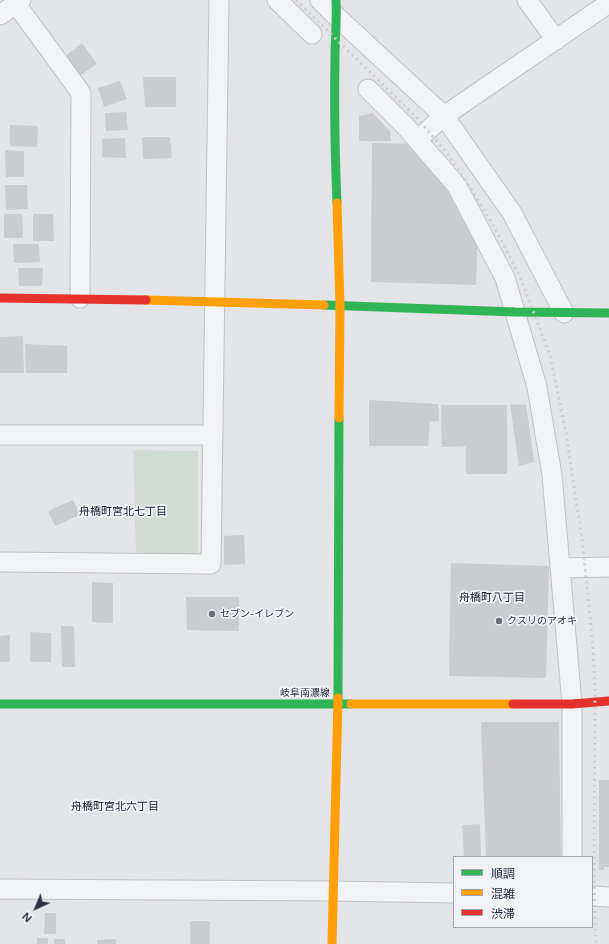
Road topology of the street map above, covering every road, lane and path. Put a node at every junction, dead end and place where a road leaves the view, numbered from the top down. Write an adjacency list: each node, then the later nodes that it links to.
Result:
1 (219, 0): 16 (street)
2 (277, 0): 9 (street)
3 (320, 0): 7 (street)
4 (527, 0): 10 (street)
5 (18, 2): 8 (street); 15 (street)
6 (609, 3): 10 (street)
7 (336, 9): 12 (street); 17 (street)
8 (0, 15)
9 (312, 34)
10 (556, 40): 12 (street)
11 (368, 89): 13 (street)
12 (444, 116): 13 (street); 19 (street)
13 (417, 140): 18 (street)
14 (0, 298): 15 (street)
15 (80, 298): 16 (street)
16 (215, 301): 17 (street); 22 (street)
17 (340, 306): 18 (street); 28 (street)
18 (515, 312): 19 (street); 25 (street)
19 (564, 313): 20 (street)
20 (609, 313)
21 (0, 434): 22 (street)
22 (212, 435): 23 (street)
23 (0, 562)
24 (609, 567): 25 (street)
25 (560, 568): 29 (street)
26 (609, 701): 29 (street, 岐阜南濃線)
27 (0, 704): 28 (street, 岐阜南濃線)
28 (338, 704): 29 (street, 岐阜南濃線); 32 (street)
29 (572, 704): 30 (street)
30 (572, 856)
31 (0, 889): 32 (street)
32 (332, 891): 33 (street); 36 (street)
33 (453, 893)
34 (593, 896): 35 (street)
35 (609, 897)
36 (332, 944)

